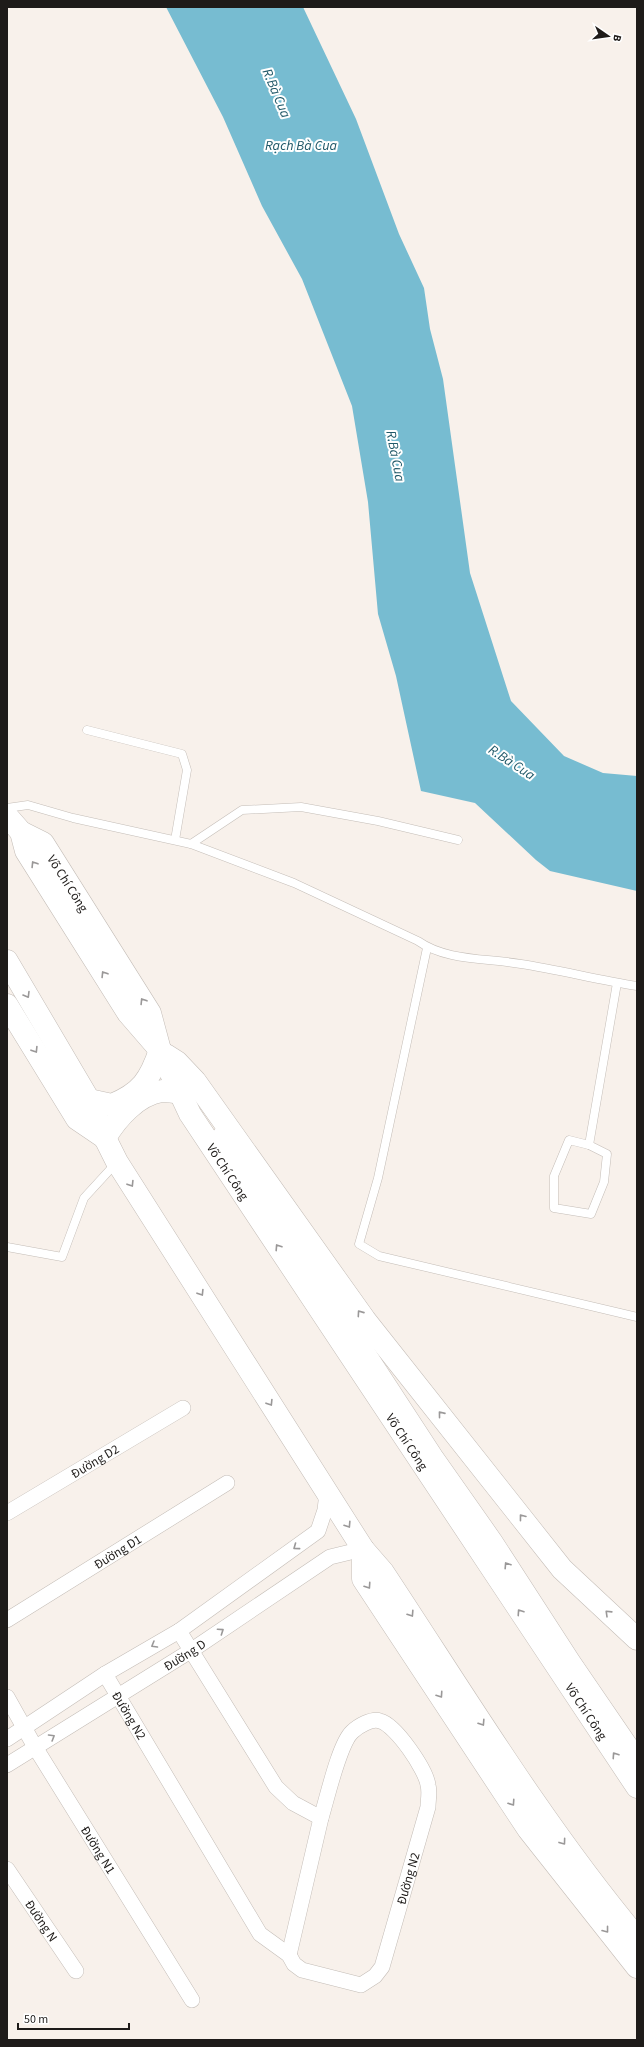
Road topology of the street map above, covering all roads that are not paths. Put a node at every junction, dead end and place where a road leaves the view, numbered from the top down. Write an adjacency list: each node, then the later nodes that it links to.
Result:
1 (87, 730): 4 (lane)
2 (7, 808): 4 (lane)
3 (14, 824): 12 (main road, Võ Chí Công, one-way to 3)
4 (175, 840): 6 (lane)
5 (458, 840): 6 (lane)
6 (191, 844): 7 (lane)
7 (427, 948): 9 (lane); 19 (lane)
8 (9, 971): 14 (main road, one-way to 14)
9 (617, 983): 10 (lane); 16 (lane)
10 (637, 986)
11 (7, 1005): 15 (main road, one-way to 15)
12 (160, 1050): 13 (main road, Võ Chí Công); 14 (main road); 27 (main road, one-way to 12)
13 (181, 1093): 15 (main road); 35 (main road, Võ Chí Công, one-way to 13); 37 (main road, Võ Chí Công, one-way to 13)
14 (89, 1100): 15 (main road)
15 (105, 1138): 17 (main road)
16 (588, 1145): 16 (lane)
17 (117, 1162): 18 (lane); 22 (main road, one-way to 22)
18 (7, 1247)
19 (637, 1317)
20 (183, 1408): 23 (street, Đường D2)
21 (227, 1483): 25 (street, Đường D1)
22 (327, 1493): 24 (main road, one-way to 24); 26 (street, Đường D, one-way to 26)
23 (7, 1513)
24 (363, 1549): 28 (street, Đường D, one-way to 24); 40 (main road, one-way to 40)
25 (7, 1620)
26 (179, 1631): 28 (street); 29 (street, Đường D, one-way to 29)
27 (637, 1639)
28 (192, 1650): 30 (street, Đường D); 38 (street)
29 (105, 1674): 30 (street, Đường N2); 32 (street, Đường D)
30 (118, 1696): 34 (street, Đường D, one-way to 30); 42 (street, Đường N2)
31 (7, 1697): 32 (street, Đường N1)
32 (24, 1729): 33 (street, Đường D); 34 (street, Đường N1)
33 (7, 1739)
34 (35, 1747): 36 (street, Đường D); 45 (street, Đường N1)
35 (637, 1761)
36 (7, 1765)
37 (637, 1787)
38 (321, 1818): 42 (street); 42 (street, Đường N2)
39 (7, 1869): 44 (street, Đường N)
40 (598, 1905): 41 (main road); 43 (main road, one-way to 43)
41 (637, 1938)
42 (289, 1955)
43 (637, 1967)
44 (76, 1971)
45 (192, 2000)

